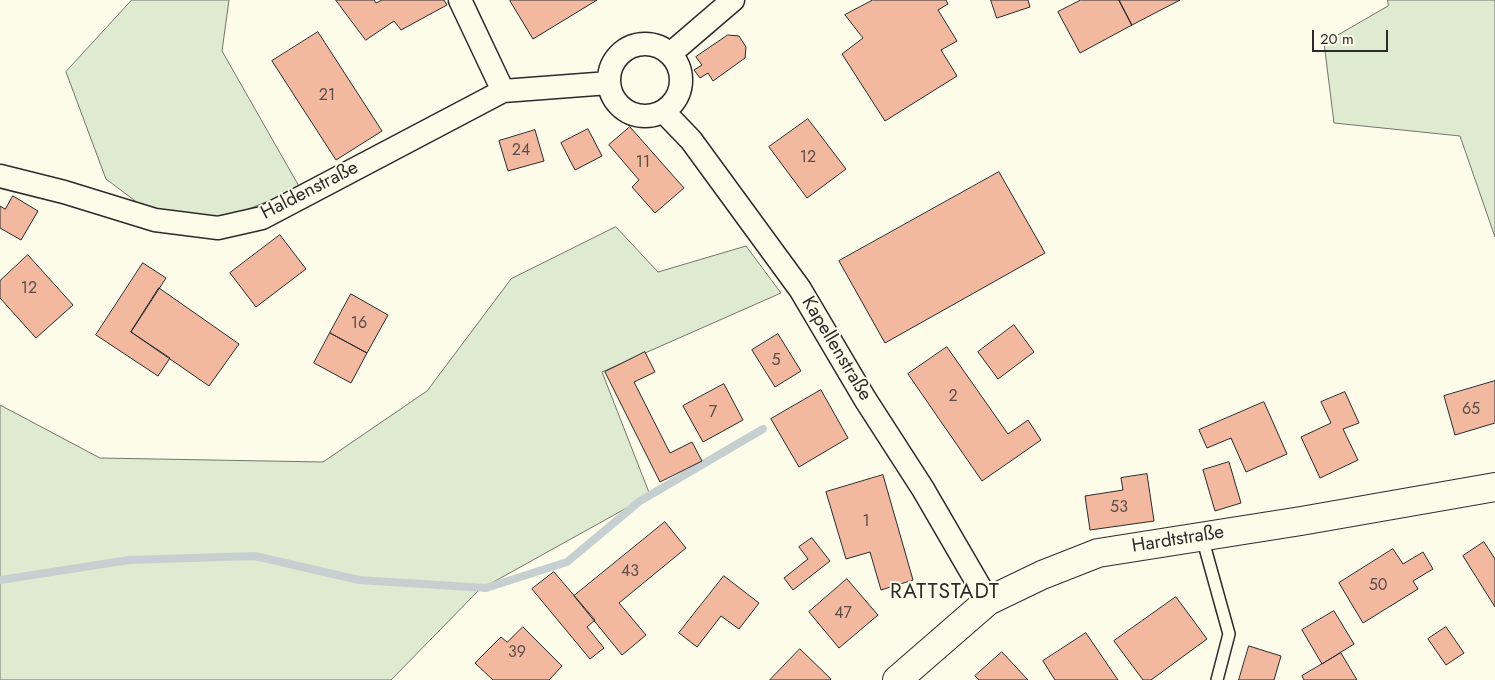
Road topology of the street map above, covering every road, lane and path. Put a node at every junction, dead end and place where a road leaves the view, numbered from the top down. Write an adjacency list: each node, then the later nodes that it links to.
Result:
1 (460, 0): 5 (street)
2 (733, 0): 3 (street)
3 (670, 54): 4 (street); 6 (street)
4 (609, 83): 5 (street, Haldenstraße); 6 (street)
5 (502, 90): 7 (street, Haldenstraße)
6 (664, 112): 10 (street, Kapellenstraße)
7 (0, 176)
8 (1495, 486): 9 (street, Hardtstraße)
9 (1202, 536): 10 (street, Hardtstraße); 12 (lane)
10 (988, 601): 11 (street, Hardtstraße)
11 (897, 680)
12 (1217, 680)

